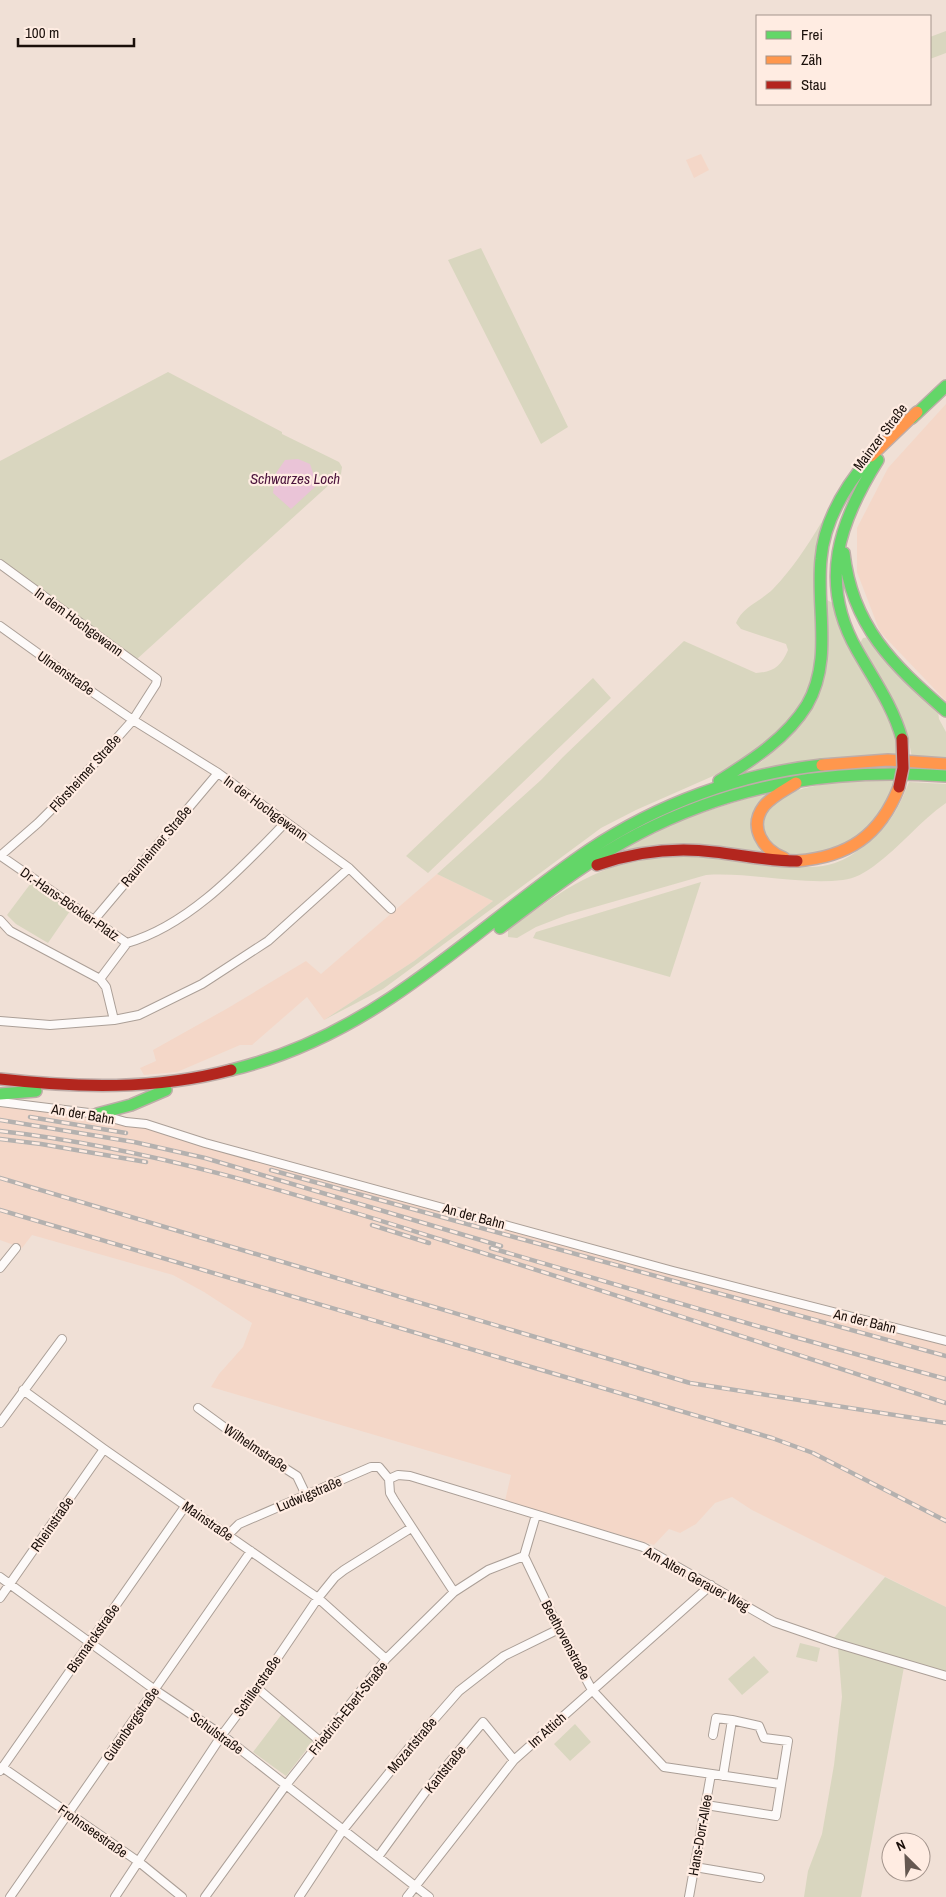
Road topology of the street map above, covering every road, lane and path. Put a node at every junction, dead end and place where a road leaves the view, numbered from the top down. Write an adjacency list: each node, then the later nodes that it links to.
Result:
1 (946, 386): 2 (highway, Mainzer Straße)
2 (917, 412): 3 (highway, Mainzer Straße); 13 (highway)
3 (848, 513): 7 (highway); 16 (highway, bridge)
4 (0, 564): 6 (street, In dem Hochgewann)
5 (0, 626): 8 (street, Ulmenstraße)
6 (157, 679): 8 (street, Flörsheimer Straße)
7 (946, 711)
8 (133, 720): 10 (street, In der Hochgewann); 15 (street, Flörsheimer Straße)
9 (946, 764): 13 (highway)
10 (218, 773): 14 (street, In der Hochgewann); 21 (street, Raunheimer Straße)
11 (946, 776): 12 (highway)
12 (804, 778): 16 (highway); 18 (highway)
13 (696, 795): 26 (highway)
14 (286, 822): 17 (street, In der Hochgewann); 22 (street)
15 (0, 856): 21 (street, Dr.-Hans-Böckler-Platz)
16 (796, 862): 18 (highway)
17 (349, 868): 19 (street, In der Hochgewann); 24 (street)
18 (577, 871): 28 (highway)
19 (391, 909)
20 (0, 920): 23 (street)
21 (94, 920): 22 (street, Dr.-Hans-Böckler-Platz)
22 (127, 943): 23 (street, Dr.-Hans-Böckler-Platz)
23 (100, 979): 24 (street)
24 (114, 1020): 25 (street)
25 (0, 1021)
26 (0, 1079)
27 (0, 1087): 29 (highway)
28 (166, 1090): 29 (highway); 32 (highway)
29 (36, 1091): 30 (highway)
30 (0, 1094)
31 (0, 1102): 32 (street, An der Bahn)
32 (97, 1114): 36 (street, An der Bahn)
33 (16, 1248): 34 (street)
34 (0, 1268)
35 (62, 1338): 37 (street)
36 (946, 1341)
37 (23, 1390): 39 (street); 40 (street, Mainstraße)
38 (198, 1408): 42 (street, Wilhelmstraße)
39 (0, 1422)
40 (104, 1449): 43 (street, Mainstraße); 50 (street, Rheinstraße)
41 (389, 1479): 42 (street, Ludwigstraße); 44 (street, Am Alten Gerauer Weg); 45 (street)
42 (306, 1495): 46 (street, Ludwigstraße)
43 (186, 1506): 46 (street, Mainstraße); 56 (street, Bismarckstraße)
44 (536, 1515): 48 (street); 51 (street, Am Alten Gerauer Weg)
45 (411, 1528): 52 (street); 54 (street, Schillerstraße)
46 (228, 1534): 47 (street, Mainstraße)
47 (251, 1552): 54 (street, Mainstraße); 60 (street, Gutenbergstraße)
48 (524, 1556): 52 (street, Friedrich-Ebert-Straße); 55 (street, Beethovenstraße)
49 (0, 1577): 50 (street, Schulstraße)
50 (10, 1584): 53 (street, Rheinstraße); 56 (street, Schulstraße)
51 (711, 1585): 58 (street, Am Alten Gerauer Weg); 61 (street, Im Attich)
52 (454, 1592): 57 (street, Friedrich-Ebert-Straße)
53 (0, 1598)
54 (318, 1598): 57 (street, Mainstraße); 59 (street, Schillerstraße)
55 (559, 1629): 61 (street, Beethovenstraße); 74 (street, Mozartstraße)
56 (91, 1642): 60 (street, Schulstraße); 67 (street, Bismarckstraße)
57 (386, 1659): 65 (street, Friedrich-Ebert-Straße)
58 (946, 1676)
59 (257, 1688): 64 (street, Schillerstraße); 65 (street)
60 (155, 1690): 64 (street, Schulstraße); 73 (street, Gutenbergstraße)
61 (592, 1690): 66 (street, Im Attich); 68 (street, Beethovenstraße)
62 (732, 1720): 63 (street); 69 (street); 70 (street)
63 (713, 1735)
64 (222, 1736): 71 (street, Schulstraße); 76 (street, Schillerstraße)
65 (321, 1742): 71 (street, Friedrich-Ebert-Straße)
66 (514, 1760): 75 (street, Kantstraße); 79 (street, Im Attich)
67 (1, 1769): 73 (street, Frohnseestraße)
68 (711, 1774): 69 (street); 72 (street, Hans-Dorr-Allee)
69 (723, 1776): 70 (street)
70 (780, 1784): 72 (street)
71 (286, 1785): 74 (street, Schulstraße); 83 (street, Friedrich-Ebert-Straße)
72 (706, 1806): 77 (street, Hans-Dorr-Allee)
73 (68, 1814): 76 (street, Frohnseestraße); 80 (street, Gutenbergstraße)
74 (343, 1830): 75 (street, Schulstraße); 84 (street, Mozartstraße)
75 (378, 1857): 79 (street, Schulstraße)
76 (139, 1862): 81 (street, Schillerstraße); 82 (street, Frohnseestraße)
77 (695, 1866): 78 (street); 87 (street, Hans-Dorr-Allee)
78 (760, 1878)
79 (415, 1885): 85 (street, Im Attich); 86 (street, Schulstraße)
80 (10, 1897)
81 (115, 1897)
82 (182, 1897)
83 (205, 1897)
84 (299, 1897)
85 (407, 1897)
86 (430, 1897)
87 (690, 1897)

